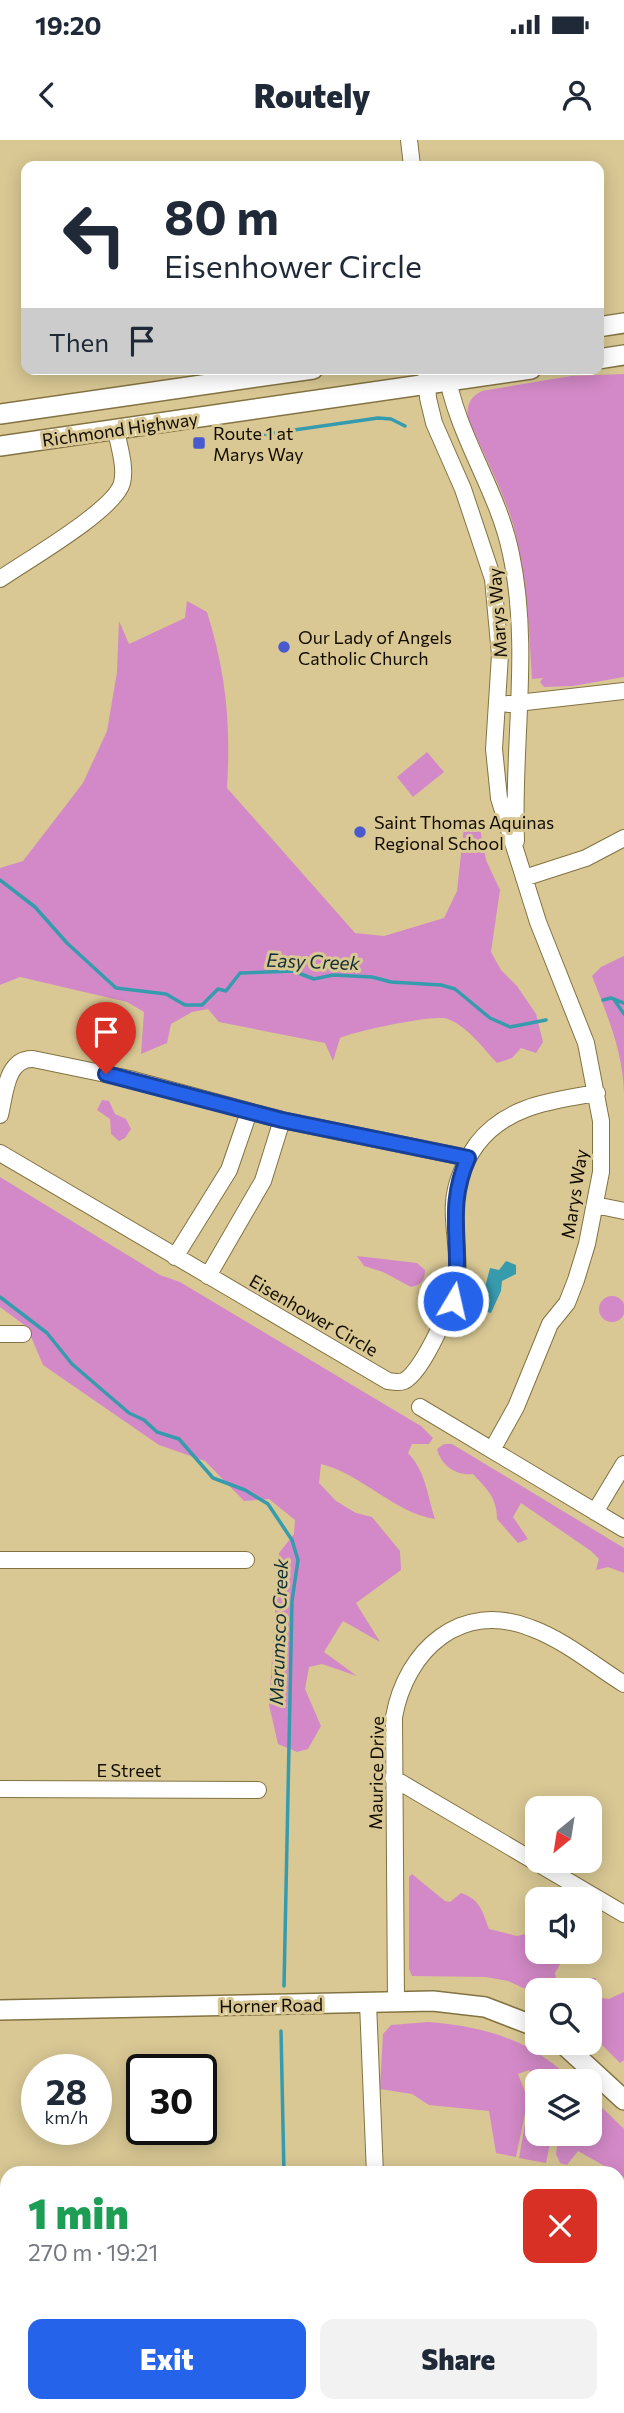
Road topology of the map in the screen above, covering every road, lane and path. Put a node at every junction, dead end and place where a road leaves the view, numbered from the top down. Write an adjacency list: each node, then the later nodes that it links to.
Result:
1 (409, 140): 2 (street)
2 (411, 161)
3 (624, 323): 4 (main road)
4 (604, 326)
5 (624, 355): 6 (main road)
6 (604, 358)
7 (271, 375): 10 (main road, Richmond Highway)
8 (447, 375): 9 (main road, Richmond Highway); 15 (street, Marys Way)
9 (426, 377): 11 (main road, Richmond Highway); 16 (street, Marys Way)
10 (0, 414)
11 (116, 430): 12 (main road, Richmond Highway); 13 (street)
12 (0, 446)
13 (0, 579)
14 (624, 691): 15 (street)
15 (518, 703): 16 (street); 18 (street, Marys Way)
16 (496, 706): 18 (street, Marys Way)
17 (624, 838): 19 (street)
18 (516, 853): 19 (street, Marys Way)
19 (524, 877): 20 (street, Marys Way)
20 (597, 1093): 25 (street, Eisenhower Circle); 26 (street, Marys Way)
21 (249, 1112): 22 (street); 23 (street); 28 (street)
22 (0, 1115)
23 (282, 1120): 25 (street); 29 (street)
24 (0, 1153): 28 (street, Eisenhower Circle)
25 (468, 1158): 29 (street, Eisenhower Circle)
26 (595, 1205): 27 (street); 33 (street, Marys Way)
27 (624, 1211)
28 (175, 1257): 29 (street, Eisenhower Circle)
29 (208, 1276)
30 (0, 1334): 31 (street)
31 (23, 1334)
32 (420, 1407): 33 (street)
33 (492, 1450): 35 (street)
34 (624, 1464): 35 (street)
35 (595, 1512): 36 (street)
36 (624, 1529)
37 (0, 1560): 38 (street)
38 (246, 1560)
39 (624, 1684): 40 (street, Maurice Drive)
40 (393, 1778): 43 (street); 45 (street, Maurice Drive)
41 (0, 1789): 42 (street, E Street)
42 (258, 1790)
43 (624, 1914)
44 (368, 2003): 45 (main road, Horner Road); 46 (main road, Horner Road); 50 (street)
45 (396, 2003): 47 (main road, Horner Road)
46 (0, 2010)
47 (525, 2022)
48 (575, 2055): 49 (main road)
49 (624, 2100)
50 (375, 2166)

